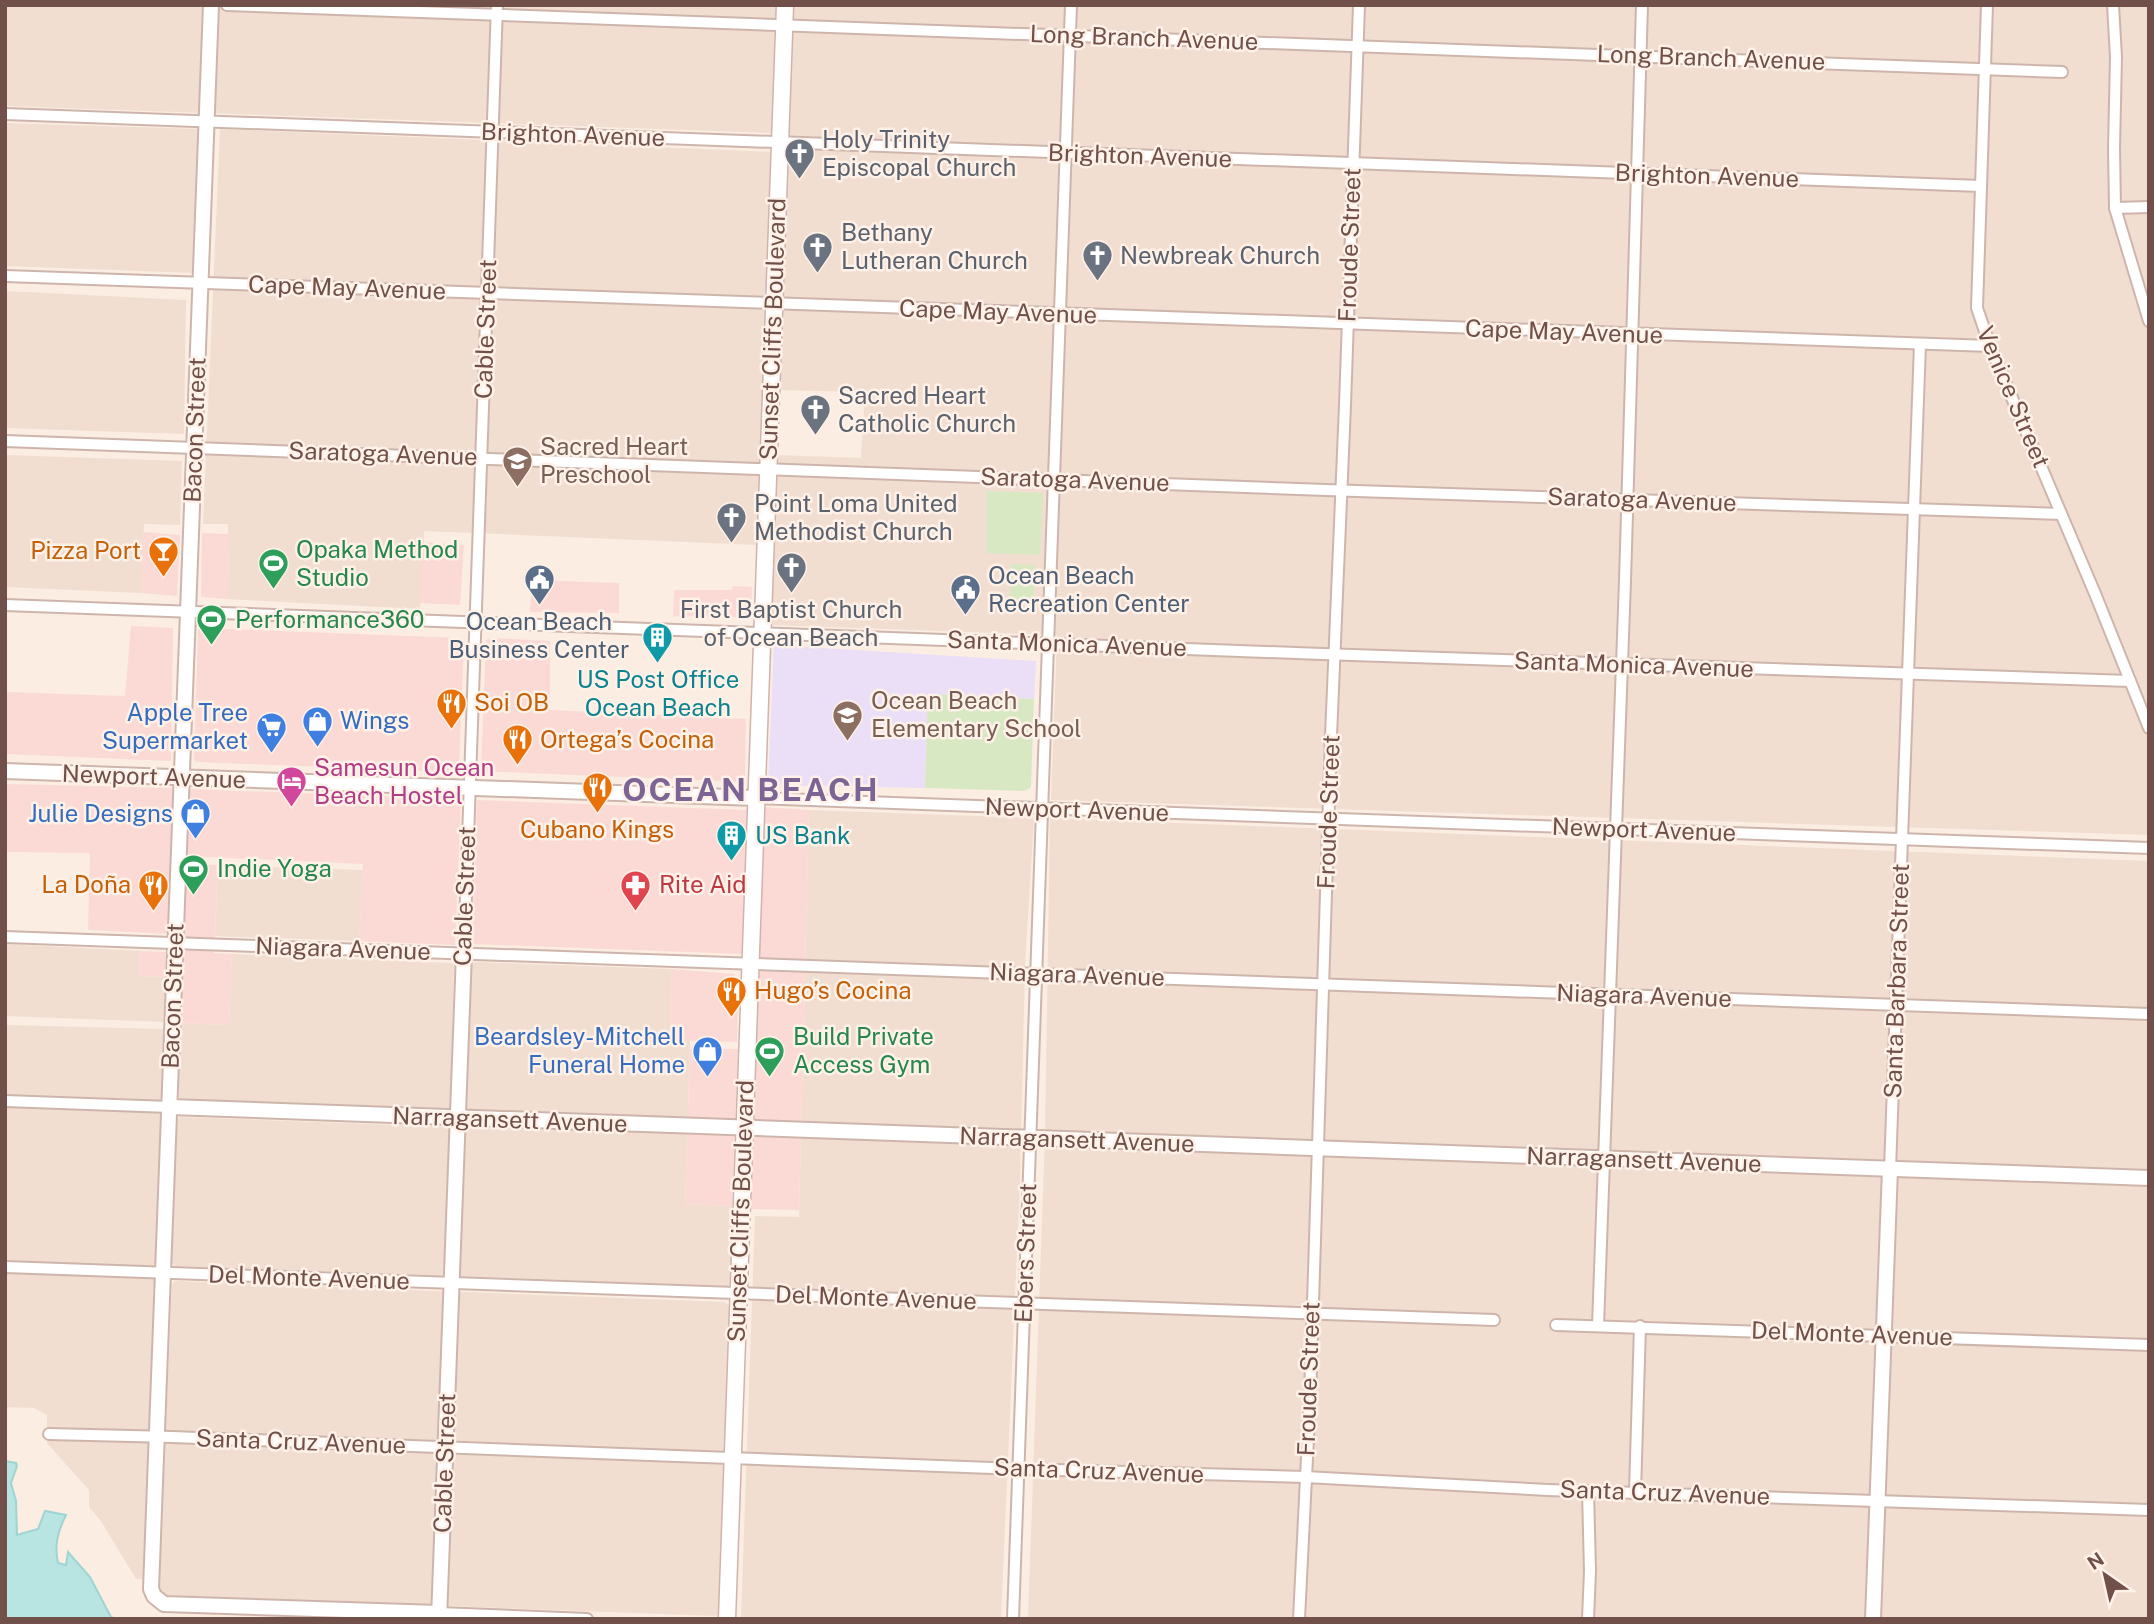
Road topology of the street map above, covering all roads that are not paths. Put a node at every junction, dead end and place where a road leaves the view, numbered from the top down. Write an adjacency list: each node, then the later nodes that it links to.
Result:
1 (211, 5): 17 (street, Bacon Street)
2 (227, 5): 9 (street, Long Branch Avenue)
3 (785, 5): 10 (main road, Sunset Cliffs Boulevard)
4 (1071, 5): 11 (street, Ebers Street)
5 (1359, 5): 12 (street, Froude Street)
6 (1642, 5): 13 (street)
7 (1987, 5): 14 (street, Venice Street)
8 (2113, 5): 25 (street)
9 (497, 10): 10 (street, Long Branch Avenue); 18 (street, Cable Street)
10 (784, 25): 11 (street, Long Branch Avenue); 19 (main road, Sunset Cliffs Boulevard)
11 (1070, 35): 12 (street, Long Branch Avenue); 20 (street, Ebers Street)
12 (1357, 46): 13 (street, Long Branch Avenue); 21 (street, Froude Street)
13 (1641, 56): 14 (street, Long Branch Avenue); 22 (street)
14 (1986, 68): 15 (street, Long Branch Avenue); 23 (street, Venice Street)
15 (2062, 72)
16 (5, 114): 17 (street, Brighton Avenue)
17 (206, 123): 18 (street, Brighton Avenue); 27 (street, Bacon Street)
18 (492, 132): 19 (street, Brighton Avenue); 28 (street, Cable Street)
19 (779, 142): 20 (street, Brighton Avenue); 29 (main road, Sunset Cliffs Boulevard)
20 (1066, 153): 21 (street, Brighton Avenue); 30 (street, Ebers Street)
21 (1353, 165): 22 (street, Brighton Avenue); 32 (street, Froude Street)
22 (1638, 173): 23 (street, Brighton Avenue); 33 (street)
23 (1981, 186): 35 (street, Venice Street)
24 (2149, 207): 25 (street)
25 (2115, 208): 31 (street)
26 (5, 276): 27 (street, Cape May Avenue)
27 (200, 282): 28 (street, Cape May Avenue); 37 (street, Bacon Street)
28 (488, 293): 29 (street, Cape May Avenue); 38 (street, Cable Street)
29 (775, 303): 30 (street, Cape May Avenue); 39 (main road, Sunset Cliffs Boulevard)
30 (1062, 314): 32 (street, Cape May Avenue); 40 (street, Ebers Street)
31 (2149, 321)
32 (1348, 325): 33 (street, Cape May Avenue); 41 (street, Froude Street)
33 (1633, 334): 34 (street, Cape May Avenue); 42 (street)
34 (1920, 344): 35 (street, Cape May Avenue); 43 (street, Santa Barbara Street)
35 (1990, 346): 44 (street, Venice Street)
36 (5, 441): 37 (street, Saratoga Avenue)
37 (194, 448): 38 (street, Saratoga Avenue); 46 (street, Bacon Street)
38 (481, 458): 39 (street, Saratoga Avenue); 47 (street, Cable Street)
39 (768, 469): 40 (street, Saratoga Avenue); 48 (main road, Sunset Cliffs Boulevard)
40 (1053, 478): 41 (street, Saratoga Avenue); 49 (street, Ebers Street)
41 (1340, 490): 42 (street, Saratoga Avenue); 50 (street, Froude Street)
42 (1626, 499): 43 (street, Saratoga Avenue); 51 (street)
43 (1914, 509): 44 (street, Saratoga Avenue); 52 (street, Santa Barbara Street)
44 (2061, 514): 53 (street, Venice Street)
45 (5, 605): 46 (street, Santa Monica Avenue)
46 (188, 612): 47 (street, Santa Monica Avenue); 56 (street, Bacon Street)
47 (474, 623): 48 (street, Santa Monica Avenue); 57 (street, Cable Street)
48 (762, 634): 49 (street, Santa Monica Avenue); 58 (main road, Sunset Cliffs Boulevard)
49 (1048, 643): 50 (street, Santa Monica Avenue); 59 (street, Ebers Street)
50 (1334, 654): 51 (street, Santa Monica Avenue); 60 (street, Froude Street)
51 (1621, 664): 52 (street, Santa Monica Avenue); 61 (street)
52 (1909, 674): 53 (street, Santa Monica Avenue); 62 (street, Santa Barbara Street)
53 (2130, 681): 54 (street, Venice Street)
54 (2149, 728)
55 (5, 771): 56 (street, Newport Avenue)
56 (182, 778): 57 (street, Newport Avenue); 65 (street, Bacon Street)
57 (470, 788): 58 (street, Newport Avenue); 66 (street, Cable Street)
58 (755, 798): 59 (street, Newport Avenue); 67 (main road, Sunset Cliffs Boulevard)
59 (1042, 809): 60 (street, Newport Avenue); 68 (street, Ebers Street)
60 (1329, 818): 61 (street, Newport Avenue); 69 (street, Froude Street)
61 (1615, 830): 62 (street, Newport Avenue); 70 (street)
62 (1901, 838): 63 (street, Newport Avenue); 71 (street, Santa Barbara Street)
63 (2149, 848)
64 (5, 937): 65 (street, Niagara Avenue)
65 (175, 943): 66 (street, Niagara Avenue); 74 (street, Bacon Street)
66 (464, 953): 67 (street, Niagara Avenue); 75 (street, Cable Street)
67 (749, 964): 68 (street, Niagara Avenue); 76 (main road, Sunset Cliffs Boulevard)
68 (1035, 974): 69 (street, Niagara Avenue); 77 (street, Ebers Street)
69 (1323, 983): 70 (street, Niagara Avenue); 78 (street, Froude Street)
70 (1609, 995): 71 (street, Niagara Avenue); 79 (street)
71 (1896, 1004): 72 (street, Niagara Avenue); 80 (street, Santa Barbara Street)
72 (2149, 1014)
73 (5, 1101): 74 (street, Narragansett Avenue)
74 (170, 1107): 75 (street, Narragansett Avenue); 83 (street, Bacon Street)
75 (457, 1118): 76 (street, Narragansett Avenue); 84 (street, Cable Street)
76 (744, 1129): 77 (street, Narragansett Avenue); 85 (main road, Sunset Cliffs Boulevard)
77 (1030, 1138): 78 (street, Narragansett Avenue); 86 (street, Ebers Street)
78 (1317, 1149): 79 (street, Narragansett Avenue); 87 (street, Froude Street)
79 (1604, 1158): 80 (street, Narragansett Avenue); 90 (street)
80 (1890, 1169): 81 (street, Narragansett Avenue); 92 (street, Santa Barbara Street)
81 (2149, 1178)
82 (5, 1267): 83 (street, Del Monte Avenue)
83 (163, 1273): 84 (street, Del Monte Avenue); 95 (street, Bacon Street)
84 (451, 1283): 85 (street, Del Monte Avenue); 96 (street, Cable Street)
85 (738, 1294): 86 (street, Del Monte Avenue); 97 (main road, Sunset Cliffs Boulevard)
86 (1025, 1304): 87 (street, Del Monte Avenue); 98 (street, Ebers Street)
87 (1311, 1315): 88 (street, Del Monte Avenue); 99 (street, Froude Street)
88 (1494, 1320)
89 (1556, 1325): 90 (street, Del Monte Avenue)
90 (1598, 1326): 91 (street, Del Monte Avenue)
91 (1640, 1326): 92 (street, Del Monte Avenue); 101 (street)
92 (1884, 1335): 93 (street, Del Monte Avenue); 102 (street, Santa Barbara Street)
93 (2149, 1345)
94 (49, 1434): 95 (street, Santa Cruz Avenue)
95 (157, 1437): 96 (street, Santa Cruz Avenue); 104 (street, Bacon Street)
96 (446, 1448): 97 (street, Santa Cruz Avenue); 105 (street, Cable Street)
97 (732, 1459): 98 (street, Santa Cruz Avenue); 107 (main road, Sunset Cliffs Boulevard)
98 (1019, 1469): 99 (street, Santa Cruz Avenue); 108 (street, Ebers Street)
99 (1305, 1477): 100 (street, Santa Cruz Avenue); 109 (street, Froude Street)
100 (1588, 1491): 101 (street, Santa Cruz Avenue); 110 (street)
101 (1635, 1492): 102 (street, Santa Cruz Avenue)
102 (1877, 1500): 103 (street, Santa Cruz Avenue); 111 (street, Santa Barbara Street)
103 (2149, 1510)
104 (236, 1612): 105 (street)
105 (439, 1616): 106 (street)
106 (587, 1619)
107 (727, 1619)
108 (1013, 1619)
109 (1299, 1619)
110 (1588, 1619)
111 (1873, 1619)

